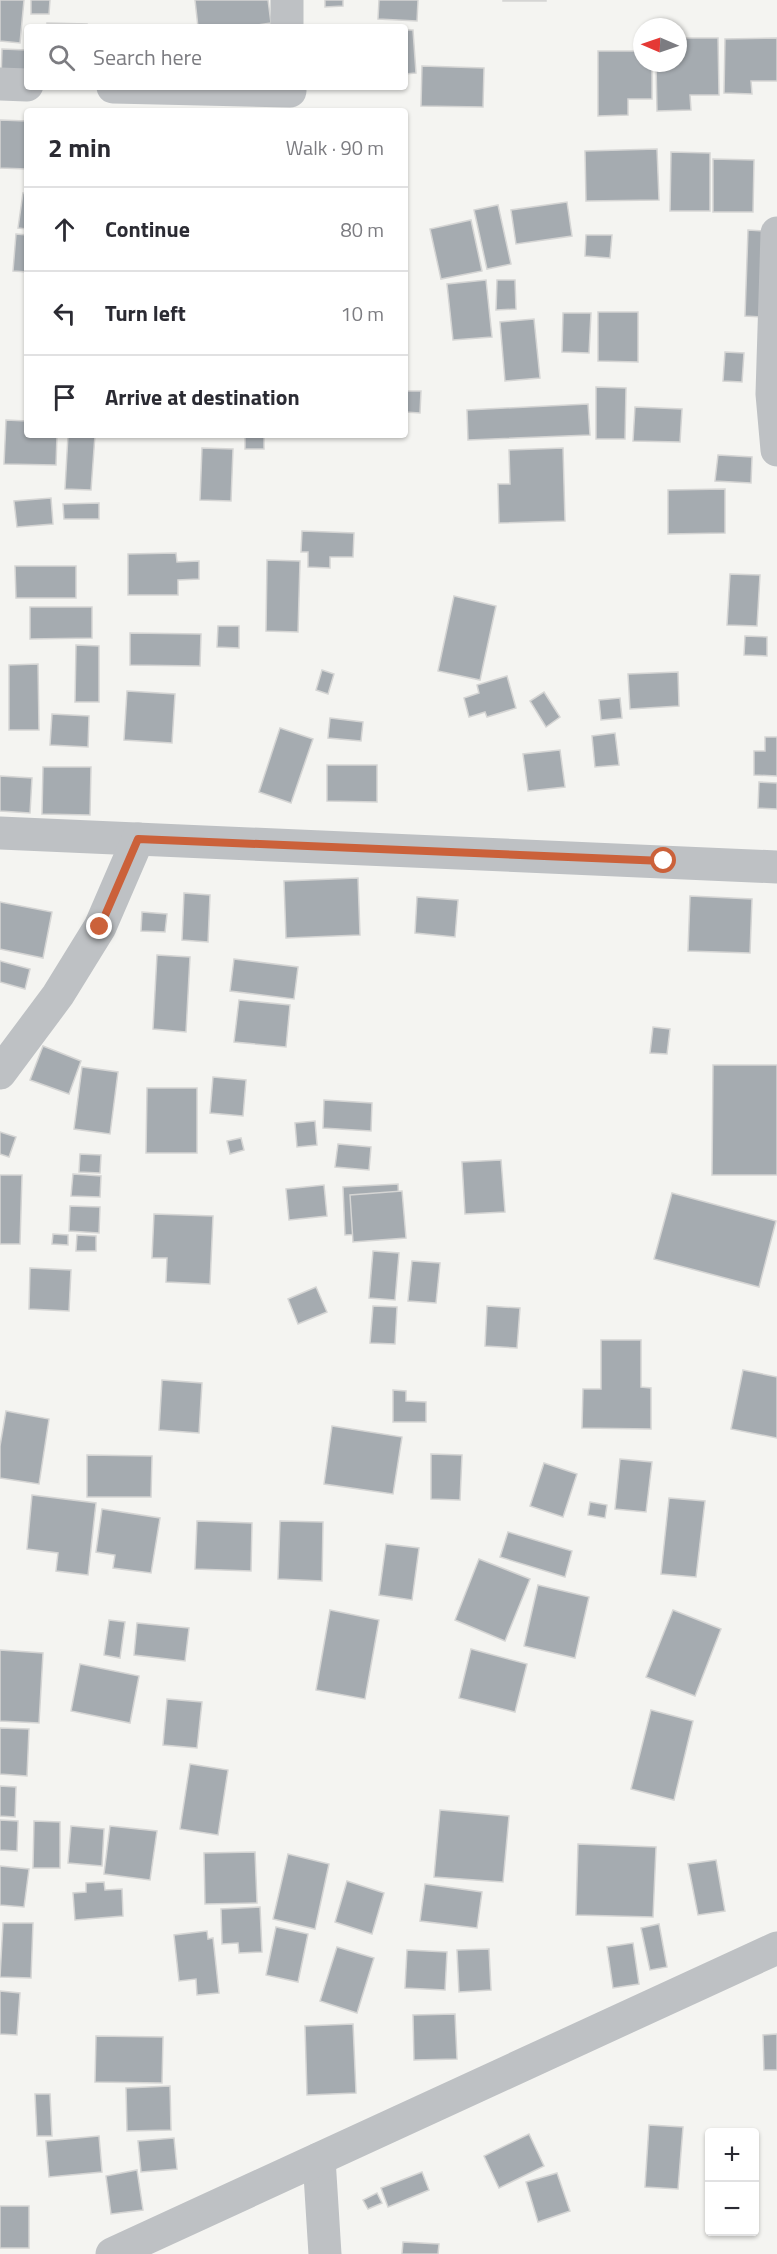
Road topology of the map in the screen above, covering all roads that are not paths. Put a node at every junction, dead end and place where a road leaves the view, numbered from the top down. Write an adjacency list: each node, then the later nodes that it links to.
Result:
1 (287, 0): 2 (street)
2 (287, 24)
3 (0, 84): 4 (street)
4 (24, 85)
5 (246, 90): 6 (street)
6 (290, 90)
7 (777, 233): 8 (street)
8 (777, 450)
9 (0, 833): 10 (street)
10 (138, 839): 11 (street); 12 (street)
11 (777, 867)
12 (0, 1073)
13 (777, 1948): 14 (street)
14 (319, 2159): 15 (street); 16 (street)
15 (112, 2254)
16 (325, 2254)

